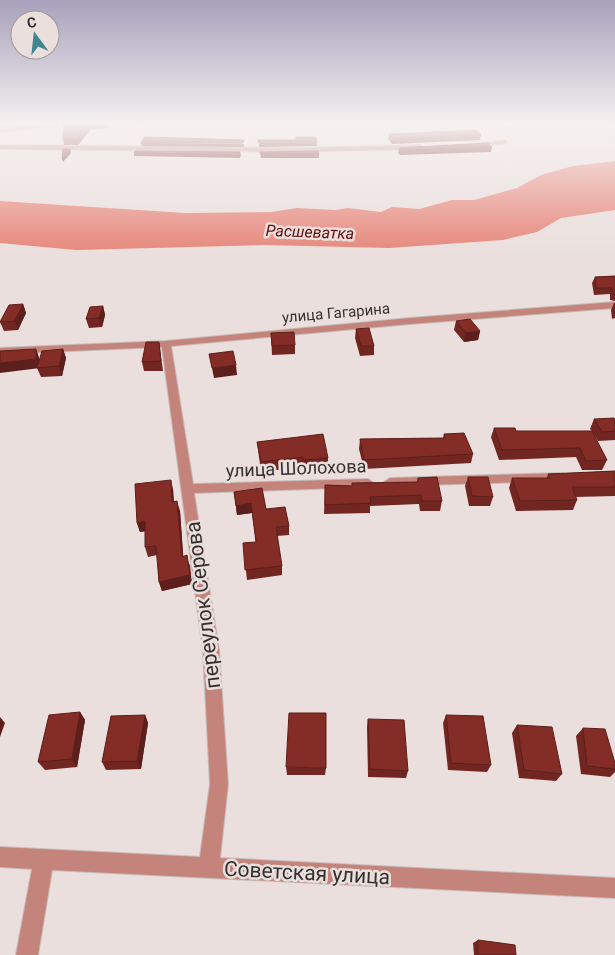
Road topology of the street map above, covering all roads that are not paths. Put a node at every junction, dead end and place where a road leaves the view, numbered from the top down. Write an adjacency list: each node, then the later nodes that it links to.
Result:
1 (615, 305): 2 (street, улица Гагарина)
2 (166, 344): 3 (street, улица Гагарина); 5 (street, переулок Серова)
3 (0, 351)
4 (575, 476): 5 (street, улица Шолохова)
5 (188, 489): 8 (street, переулок Серова)
6 (0, 857): 7 (street, Советская улица)
7 (44, 859): 8 (street, Советская улица); 10 (street)
8 (209, 868): 9 (street, Советская улица)
9 (615, 888)
10 (27, 955)

